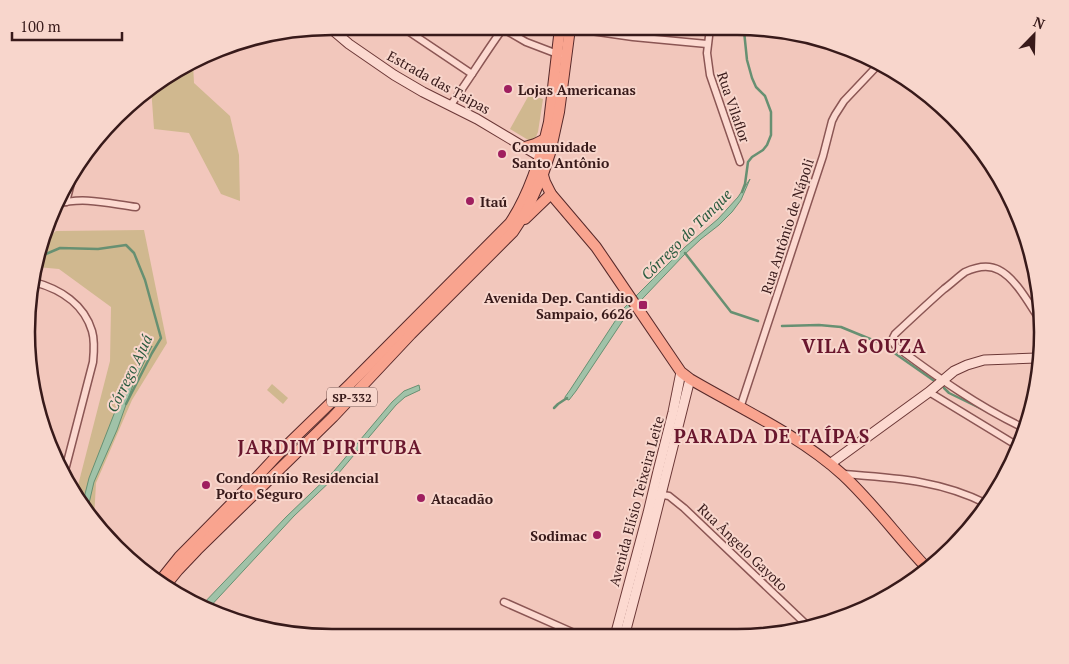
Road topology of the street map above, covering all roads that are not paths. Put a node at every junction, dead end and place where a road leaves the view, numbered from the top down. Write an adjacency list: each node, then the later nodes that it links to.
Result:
1 (338, 35): 14 (main road, Estrada das Taipas)
2 (414, 35): 13 (street)
3 (497, 35): 13 (street)
4 (514, 35): 11 (street)
5 (560, 35): 11 (main road, SP-332)
6 (568, 35): 11 (main road, SP-332)
7 (619, 35): 9 (street)
8 (709, 35): 10 (street, Rua Vilaflor)
9 (633, 37): 10 (street)
10 (707, 44): 18 (street, Rua Vilaflor)
11 (561, 56): 15 (main road, SP-332); 19 (main road, SP-332)
12 (874, 69): 31 (street, Rua Antônio de Nápoli)
13 (472, 74): 14 (street)
14 (450, 106): 16 (main road, Estrada das Taipas)
15 (545, 138): 16 (main road); 17 (main road, SP-332)
16 (525, 147): 17 (main road, Estrada das Taipas)
17 (539, 156): 19 (main road); 40 (main road, SP-332)
18 (740, 162)
19 (543, 174): 20 (main road); 23 (main road, SP-332)
20 (551, 194): 23 (main road); 27 (main road)
21 (66, 202): 22 (street)
22 (136, 207)
23 (513, 232): 41 (main road, SP-332)
24 (39, 284): 34 (street)
25 (1033, 309): 29 (street)
26 (1032, 358): 29 (main road)
27 (682, 372): 28 (main road); 37 (main road, Avenida Elísio Teixeira Leite)
28 (690, 379): 31 (main road); 37 (main road, Avenida Elísio Teixeira Leite)
29 (943, 380): 30 (main road); 32 (street)
30 (929, 392): 33 (street); 35 (main road)
31 (740, 408): 35 (main road)
32 (1019, 425)
33 (1012, 443)
34 (67, 464)
35 (830, 464): 36 (main road)
36 (842, 474): 38 (street); 39 (main road)
37 (657, 494): 43 (main road, Avenida Elísio Teixeira Leite); 44 (street, Rua Ângelo Gayoto)
38 (981, 501)
39 (923, 564)
40 (163, 577)
41 (169, 581)
42 (504, 602): 45 (street)
43 (627, 606): 46 (main road, Avenida Elísio Teixeira Leite); 47 (main road, Avenida Elísio Teixeira Leite)
44 (803, 621)
45 (565, 629)
46 (618, 629)
47 (625, 629)

